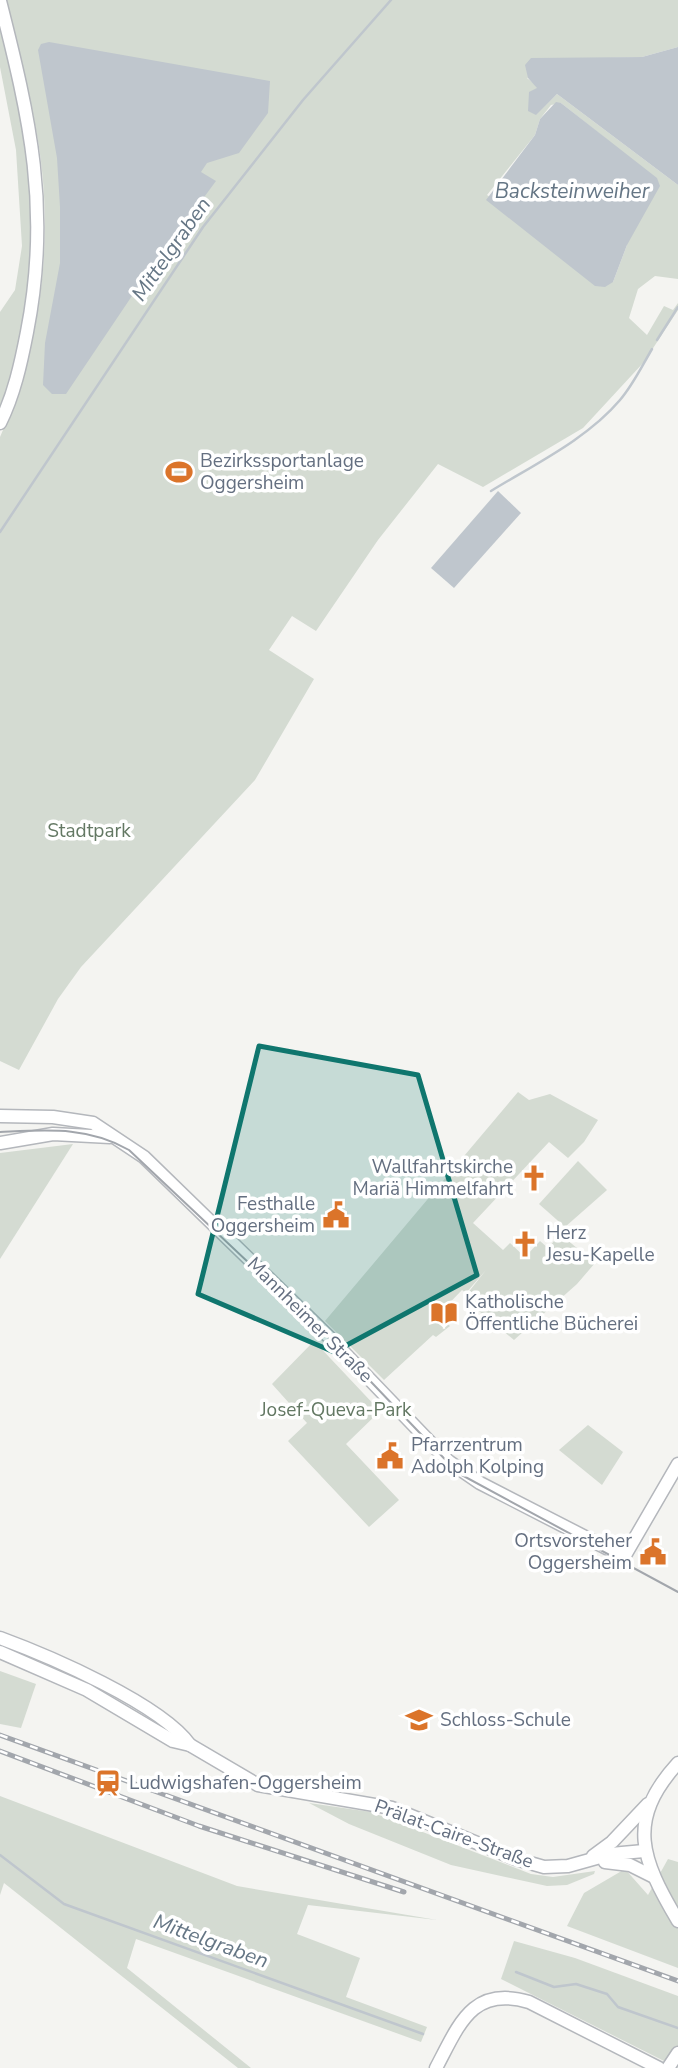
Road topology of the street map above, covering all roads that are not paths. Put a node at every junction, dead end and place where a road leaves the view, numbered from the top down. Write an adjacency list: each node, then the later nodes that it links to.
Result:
1 (0, 2): 2 (street)
2 (0, 424)
3 (0, 1116): 4 (street, Mannheimer Straße)
4 (110, 1137): 5 (street, Mannheimer Straße); 6 (street, Mannheimer Straße)
5 (0, 1143)
6 (678, 1464)
7 (0, 1639): 9 (street, Prälat-Caire-Straße)
8 (0, 1652): 9 (street, Prälat-Caire-Straße)
9 (163, 1728): 13 (street, Prälat-Caire-Straße)
10 (678, 1763): 11 (street)
11 (650, 1801): 12 (street); 13 (street)
12 (644, 1851): 13 (street, Prälat-Caire-Straße); 14 (street)
13 (591, 1861): 14 (street)
14 (652, 1876): 15 (street)
15 (678, 1921)
16 (678, 2053): 19 (street)
17 (436, 2068): 18 (street)
18 (659, 2068)
19 (668, 2068)

